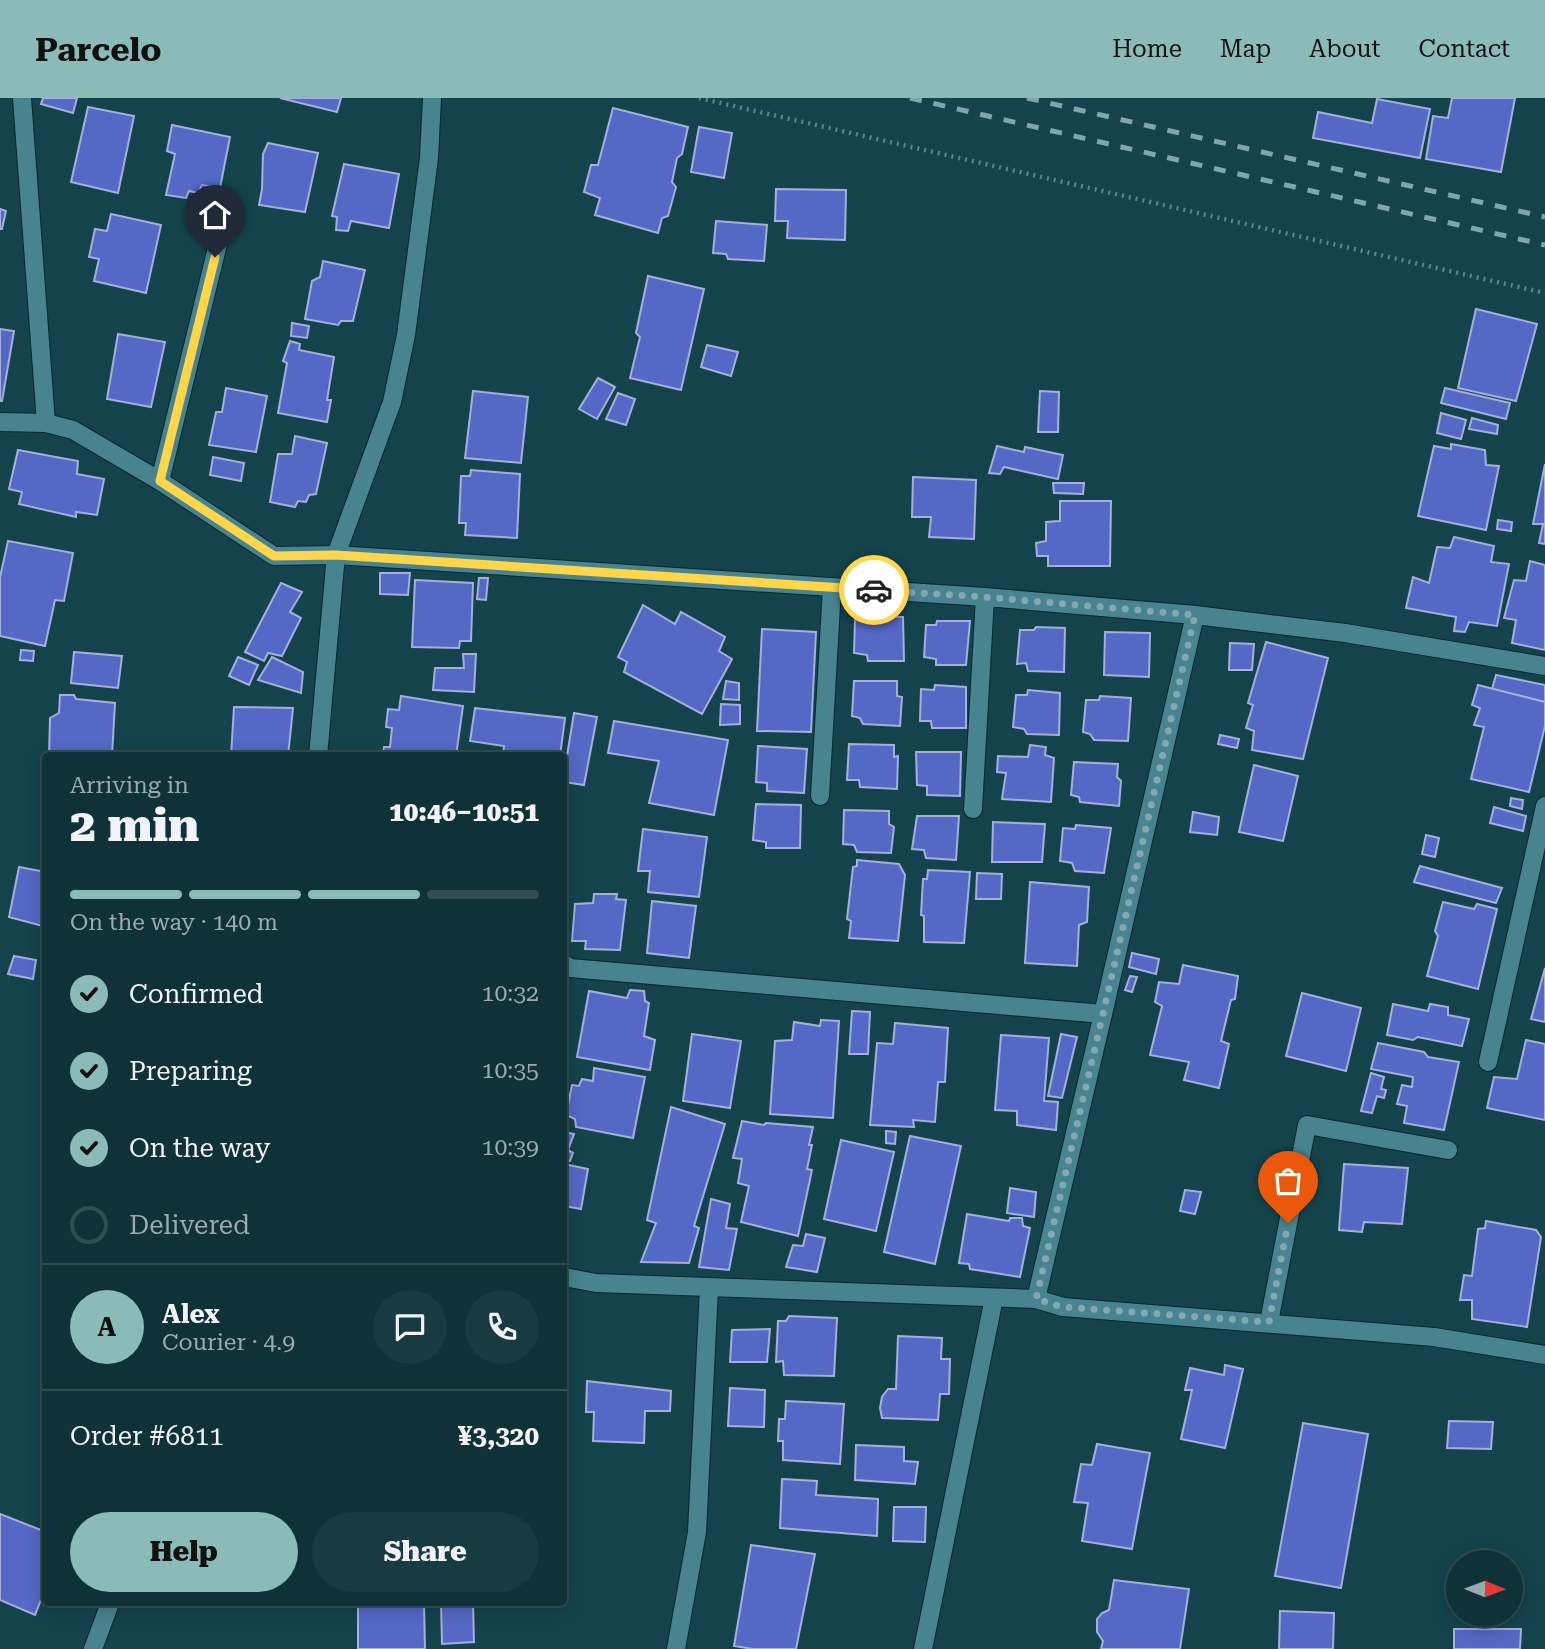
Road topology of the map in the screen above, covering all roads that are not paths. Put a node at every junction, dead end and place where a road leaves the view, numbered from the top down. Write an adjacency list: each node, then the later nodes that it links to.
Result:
1 (22, 98): 5 (street)
2 (432, 98): 7 (street)
3 (227, 207): 6 (street)
4 (0, 422): 5 (street)
5 (46, 423): 6 (street)
6 (160, 481): 7 (street)
7 (336, 555): 8 (street); 12 (street)
8 (832, 588): 9 (street); 13 (street)
9 (985, 597): 10 (street); 15 (street)
10 (1195, 615): 11 (street); 17 (street)
11 (1545, 666)
12 (318, 752)
13 (820, 796)
14 (1545, 806): 18 (street)
15 (973, 809)
16 (567, 966): 17 (street)
17 (1103, 1014): 23 (street)
18 (1488, 1062)
19 (1448, 1150): 24 (street)
20 (567, 1278): 21 (street)
21 (709, 1288): 22 (street); 28 (street)
22 (995, 1298): 23 (street); 29 (street)
23 (1036, 1299): 24 (street)
24 (1269, 1322): 25 (street)
25 (1545, 1355)
26 (109, 1606): 27 (street)
27 (93, 1649)
28 (676, 1649)
29 (923, 1649)

